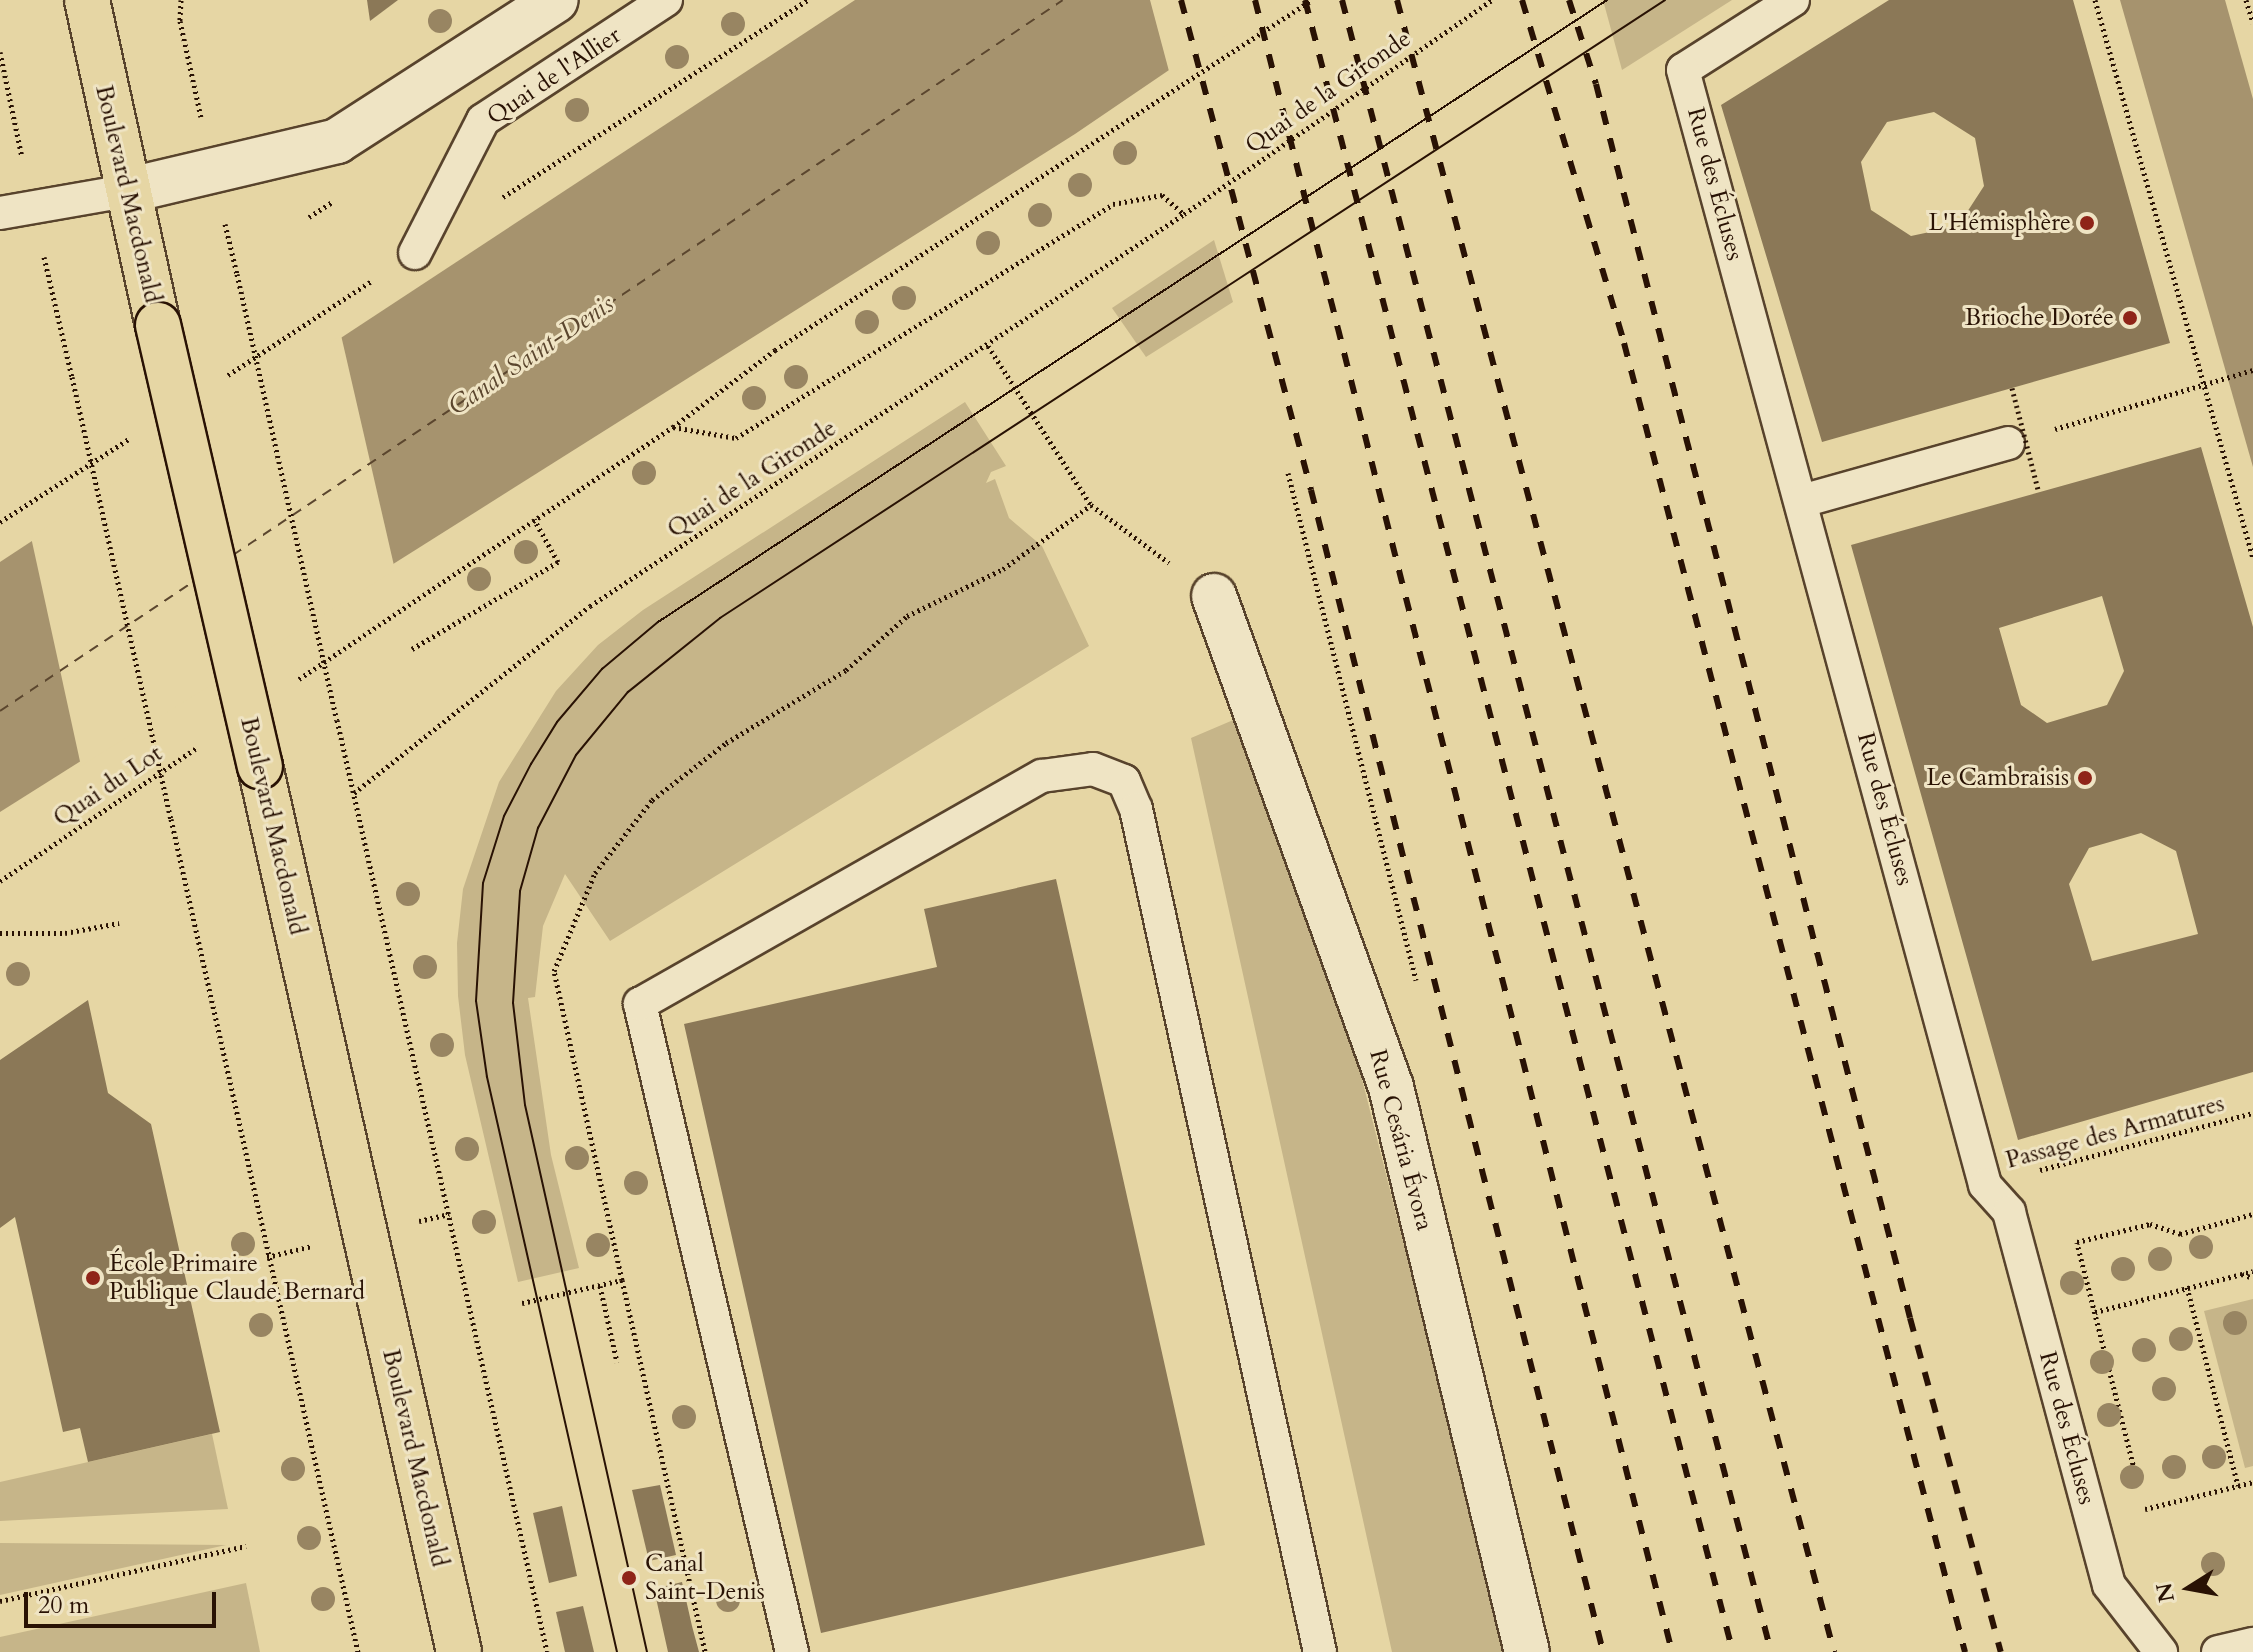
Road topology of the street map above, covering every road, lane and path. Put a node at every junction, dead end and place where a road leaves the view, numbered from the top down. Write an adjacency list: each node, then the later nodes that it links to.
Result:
1 (87, 0): 15 (main road, Boulevard Macdonald)
2 (181, 0): 13 (path)
3 (556, 0): 15 (street)
4 (666, 0): 20 (lane, Quai de l'Allier)
5 (808, 0): 16 (path)
6 (1312, 0): 26 (path)
7 (1492, 0): 19 (path, Quai de la Gironde)
8 (1793, 0): 29 (lane, Rue des Écluses)
9 (2095, 0): 24 (path)
10 (2246, 0): 11 (path)
11 (2253, 23)
12 (0, 52): 14 (path)
13 (205, 133)
14 (21, 150)
15 (126, 191): 18 (lane); 67 (main road, Boulevard Macdonald, bridge)
16 (494, 202)
17 (222, 212): 37 (path, bridge)
18 (0, 213)
19 (1184, 214): 22 (path, Quai de la Gironde); 26 (path, Quai de la Gironde)
20 (415, 253)
21 (48, 275): 47 (path, bridge)
22 (988, 346): 30 (path); 37 (path, Quai de la Gironde)
23 (2253, 370): 24 (path)
24 (2202, 384): 27 (path); 32 (path)
25 (2012, 388): 28 (path, bridge)
26 (673, 427): 31 (path)
27 (2008, 443): 29 (lane)
28 (2039, 493)
29 (1802, 501): 42 (lane, Rue des Écluses)
30 (1091, 505): 33 (path); 51 (path)
31 (534, 519): 34 (path); 35 (path)
32 (2253, 558)
33 (1214, 596): 72 (street, Rue Cesária Évora)
34 (412, 649)
35 (288, 686)
36 (210, 739): 38 (path, Quai du Lot)
37 (354, 793): 43 (path)
38 (0, 881)
39 (119, 923): 40 (path)
40 (0, 933)
41 (2253, 1113): 42 (path, Passage des Armatures)
42 (1985, 1185): 73 (lane, Rue des Écluses)
43 (449, 1214): 45 (path); 68 (path)
44 (2253, 1214): 55 (path)
45 (427, 1219)
46 (302, 1248): 47 (path)
47 (267, 1257): 66 (path)
48 (2253, 1271): 49 (path)
49 (2241, 1274): 50 (path); 53 (path)
50 (2253, 1278)
51 (622, 1280): 52 (path); 69 (path)
52 (600, 1286): 54 (path); 56 (path)
53 (2187, 1287): 55 (path); 59 (path)
54 (522, 1303)
55 (2095, 1312): 57 (path)
56 (617, 1362)
57 (2137, 1479)
58 (2253, 1482): 59 (path)
59 (2238, 1486): 61 (path)
60 (2141, 1494): 61 (path)
61 (2145, 1509): 62 (path)
62 (2148, 1522)
63 (246, 1546): 64 (path)
64 (0, 1601)
65 (2253, 1644): 74 (lane)
66 (358, 1652)
67 (459, 1652)
68 (547, 1652)
69 (705, 1652)
70 (792, 1652): 71 (lane)
71 (1320, 1652)
72 (1527, 1652)
73 (2161, 1652)
74 (2218, 1652)

